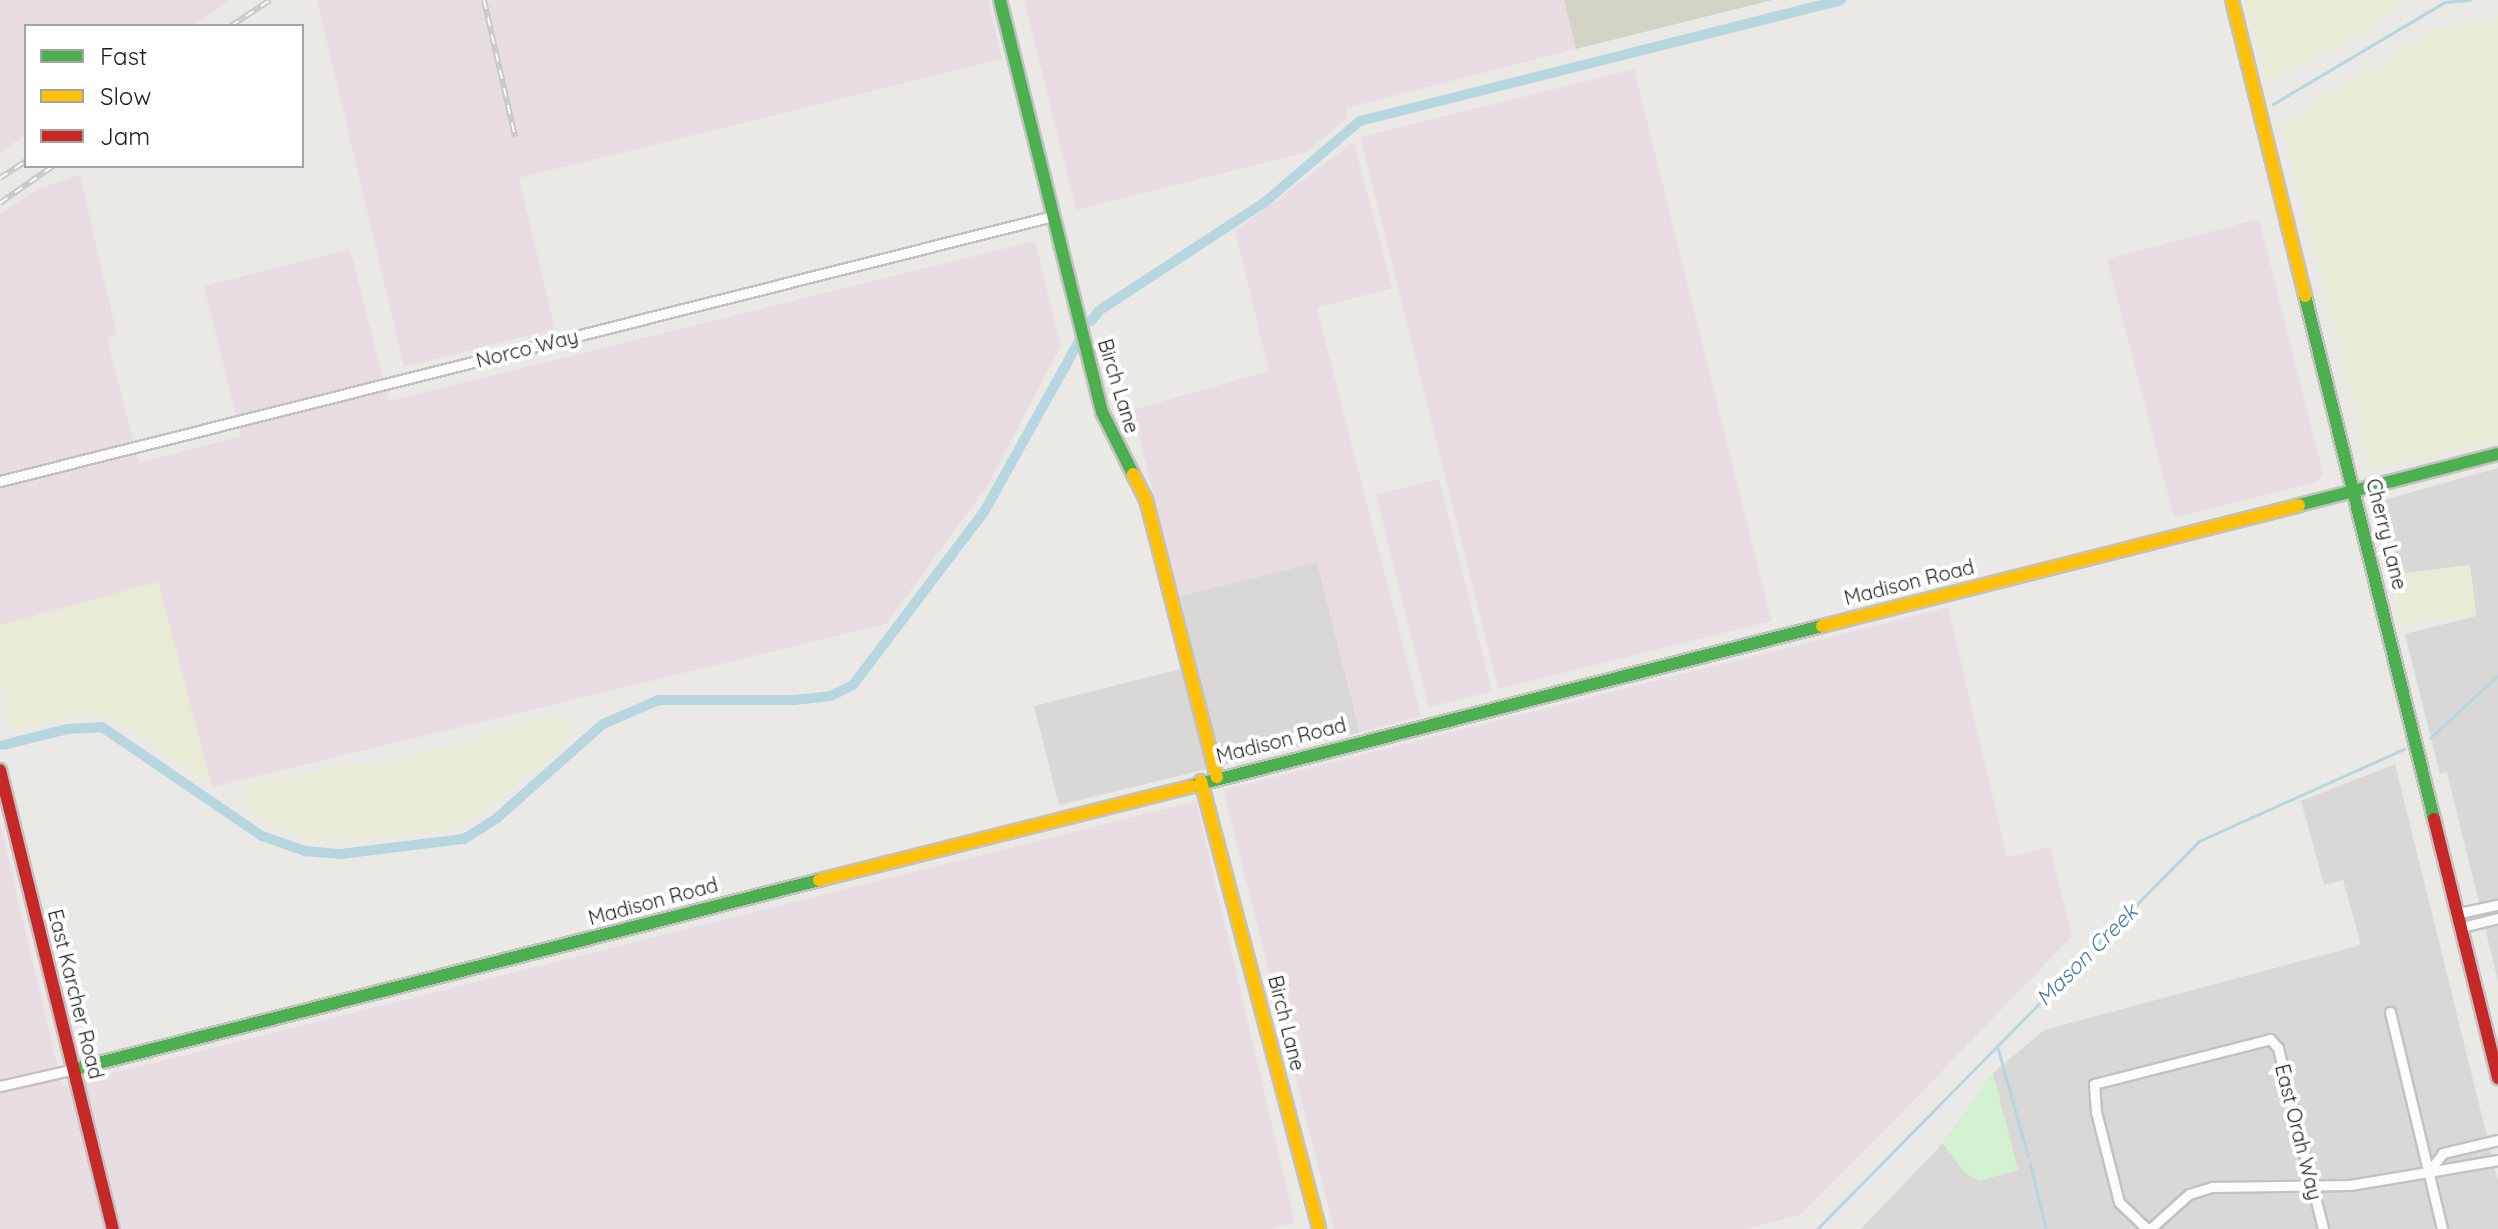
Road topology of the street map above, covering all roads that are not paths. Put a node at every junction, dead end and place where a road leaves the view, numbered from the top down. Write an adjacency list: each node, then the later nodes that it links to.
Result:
1 (1000, 0): 3 (street, Birch Lane)
2 (2232, 0): 6 (street, Cherry Lane)
3 (1053, 216): 5 (street, Norco Way); 8 (street, Birch Lane)
4 (2498, 454): 6 (street, Madison Road)
5 (0, 481)
6 (2356, 490): 8 (street, Madison Road); 11 (street, Cherry Lane)
7 (1, 774): 15 (street, East Karcher Road)
8 (1217, 777): 9 (street, Madison Road)
9 (1201, 781): 15 (street, Madison Road); 23 (street, Birch Lane)
10 (2498, 905): 11 (street)
11 (2459, 913): 13 (street, Cherry Lane)
12 (2498, 918): 13 (street)
13 (2462, 927): 16 (street, Cherry Lane)
14 (2390, 1012): 20 (street)
15 (75, 1069): 17 (street); 22 (street, East Karcher Road)
16 (2498, 1078)
17 (0, 1086)
18 (2498, 1140): 20 (street)
19 (2498, 1160): 20 (street)
20 (2428, 1172): 21 (street); 26 (street)
21 (2311, 1184): 24 (street); 24 (street, East Orah Way); 25 (street, East Orah Way)
22 (113, 1229)
23 (1319, 1229)
24 (2148, 1229)
25 (2323, 1229)
26 (2442, 1229)

